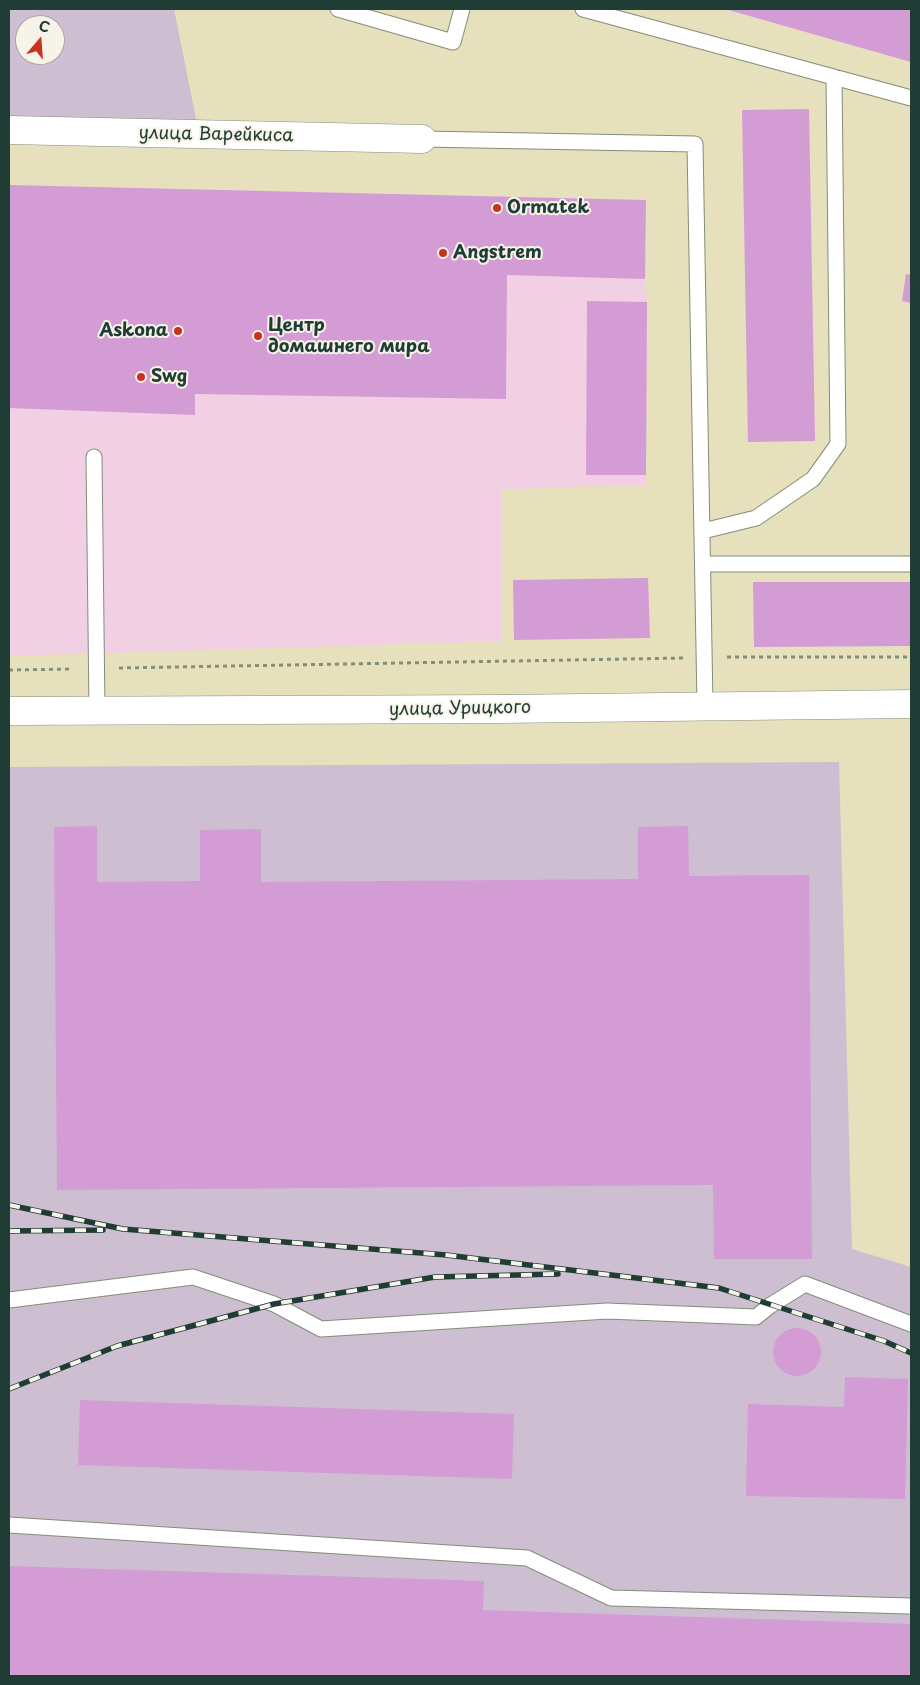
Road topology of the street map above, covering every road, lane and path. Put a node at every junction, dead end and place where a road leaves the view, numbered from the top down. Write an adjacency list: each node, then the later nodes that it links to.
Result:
1 (338, 9): 2 (lane)
2 (462, 9)
3 (583, 9): 4 (lane)
4 (834, 77): 5 (lane); 9 (lane)
5 (911, 98)
6 (9, 130): 7 (street, улица Варейкиса)
7 (422, 140): 9 (lane)
8 (94, 457): 14 (lane)
9 (703, 531): 10 (lane)
10 (703, 564): 11 (lane); 13 (lane)
11 (911, 564)
12 (911, 657): 13 (path)
13 (703, 658): 14 (path); 17 (lane)
14 (96, 669): 15 (path); 19 (lane)
15 (9, 670)
16 (911, 704): 17 (street, улица Урицкого)
17 (705, 705): 19 (street, улица Урицкого)
18 (9, 711): 19 (street, улица Урицкого)
19 (97, 711)
20 (9, 1300): 21 (lane)
21 (911, 1324)
22 (9, 1525): 23 (lane)
23 (911, 1606)

